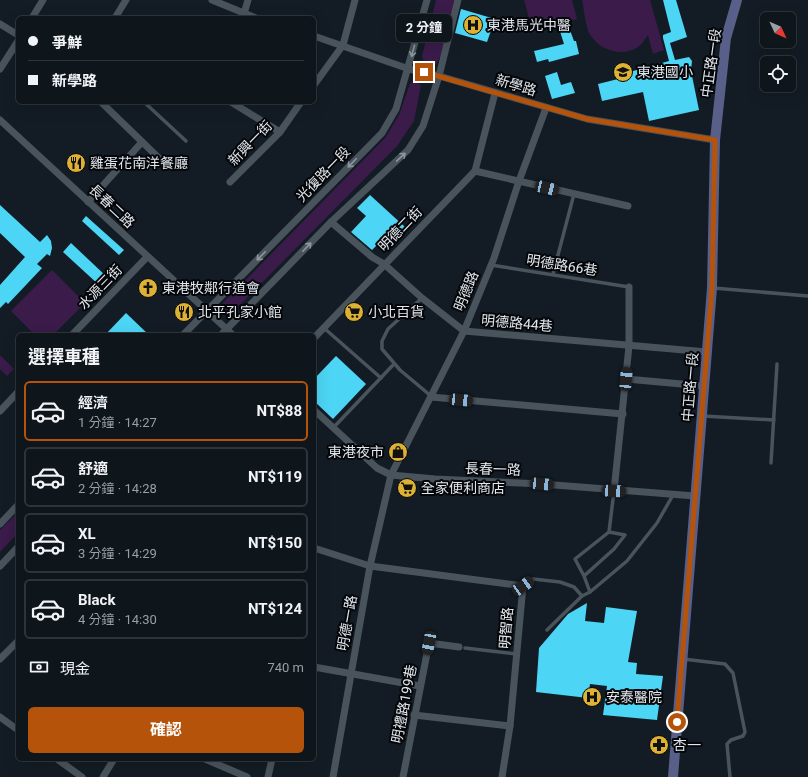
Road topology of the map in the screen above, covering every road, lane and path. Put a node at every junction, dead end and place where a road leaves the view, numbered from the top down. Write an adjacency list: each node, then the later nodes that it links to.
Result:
1 (43, 0): 9 (street)
2 (126, 0): 10 (street)
3 (212, 0): 11 (street)
4 (248, 0): 11 (street)
5 (355, 0): 16 (street)
6 (427, 0): 18 (street, 光復路一段, one-way to 18)
7 (458, 0): 19 (street)
8 (737, 0): 29 (main road, 中正路一段)
9 (33, 16)
10 (117, 16)
11 (243, 16)
12 (0, 24): 13 (street)
13 (16, 34)
14 (316, 37): 16 (street, 新學路)
15 (16, 44): 17 (street)
16 (343, 45): 18 (street, 新學路); 20 (street)
17 (0, 69)
18 (409, 69): 19 (street, 新學路); 48 (street, 光復路一段, one-way to 48)
19 (439, 76): 21 (street, 新學路); 39 (street, one-way to 19)
20 (316, 82)
21 (495, 93): 26 (street, 新學路); 33 (street)
22 (103, 104): 31 (street)
23 (146, 104): 30 (lane)
24 (234, 104): 28 (street)
25 (300, 104): 28 (street, 新興一街)
26 (546, 108): 29 (street, 新學路); 34 (street, 明德路)
27 (0, 120): 37 (street, 長春二路)
28 (280, 132): 35 (street, 新興一街)
29 (715, 140): 45 (main road, 中正路一段)
30 (186, 141)
31 (142, 142): 32 (street); 37 (street)
32 (165, 164)
33 (475, 171): 34 (street); 41 (street, 明德二街)
34 (519, 181): 36 (street); 42 (street, 明德路)
35 (230, 182)
36 (574, 194): 38 (street); 43 (lane)
37 (88, 202): 40 (street, 長春二路)
38 (628, 206)
39 (331, 222): 41 (street); 50 (street, one-way to 39)
40 (147, 257): 48 (street, 長春二路); 52 (street, 水源三街)
41 (384, 264): 47 (street); 49 (street, 明德二街)
42 (491, 265): 43 (lane, 明德路66巷); 51 (street, 明德路)
43 (553, 274): 44 (lane, 明德路66巷)
44 (629, 287): 57 (street)
45 (712, 288): 46 (lane); 58 (main road, 中正路一段)
46 (808, 296)
47 (422, 298): 51 (street); 59 (lane)
48 (206, 311): 50 (street); 53 (street, 光復路一段)
49 (324, 328): 56 (street, 明德二街); 61 (lane)
50 (226, 329): 54 (street); 55 (street)
51 (464, 331): 57 (street, 明德路44巷); 65 (street, 明德路)
52 (74, 333)
53 (186, 333)
54 (223, 333)
55 (231, 333)
56 (316, 336)
57 (629, 346): 58 (street, 明德路44巷); 62 (street)
58 (707, 352): 63 (main road, 中正路一段)
59 (394, 364): 61 (lane); 65 (lane)
60 (777, 364): 70 (lane)
61 (381, 378): 71 (lane)
62 (626, 379): 63 (street); 68 (street)
63 (704, 386): 69 (main road, 中正路一段)
64 (16, 394): 66 (street)
65 (431, 397): 68 (street); 73 (street, 明德路)
66 (0, 411)
67 (316, 412): 71 (street, 長春一路)
68 (623, 414): 74 (street)
69 (702, 416): 70 (lane); 76 (main road, 中正路一段)
70 (774, 420): 72 (lane)
71 (333, 428): 73 (street, 長春一路)
72 (771, 463)
73 (391, 475): 74 (street, 長春一路); 83 (street, 明德一路)
74 (614, 491): 75 (street, 長春一路); 79 (lane)
75 (673, 494): 76 (street, 長春一路); 86 (lane)
76 (695, 496): 93 (main road, 中正路一段)
77 (16, 507): 78 (street)
78 (0, 524)
79 (609, 532): 84 (lane); 84 (lane)
80 (16, 549): 82 (street)
81 (316, 549): 83 (street)
82 (0, 566)
83 (370, 566): 85 (street); 95 (street, 明德一路)
84 (584, 576): 86 (lane)
85 (523, 586): 87 (lane); 91 (street, 明智路)
86 (590, 592): 87 (lane)
87 (582, 596): 88 (lane)
88 (547, 630)
89 (16, 645): 92 (street)
90 (462, 647): 91 (lane); 96 (street, 明禮路199巷)
91 (516, 654): 99 (street, 明智路)
92 (0, 659)
93 (682, 659): 112 (main road, 中正路一段); 113 (lane)
94 (316, 666): 95 (street)
95 (351, 673): 96 (street); 109 (street, 明德一路)
96 (420, 686): 97 (street, 明禮路199巷)
97 (414, 715): 99 (street); 110 (street, 明禮路199巷)
98 (0, 717): 100 (street)
99 (510, 726): 111 (street, 明智路)
100 (16, 729)
101 (60, 761): 105 (street)
102 (113, 761): 106 (street)
103 (210, 761): 107 (street)
104 (272, 761): 108 (street)
105 (82, 777)
106 (103, 777)
107 (248, 777)
108 (268, 777)
109 (333, 777)
110 (403, 777)
111 (502, 777)
112 (674, 777)
113 (730, 777)

